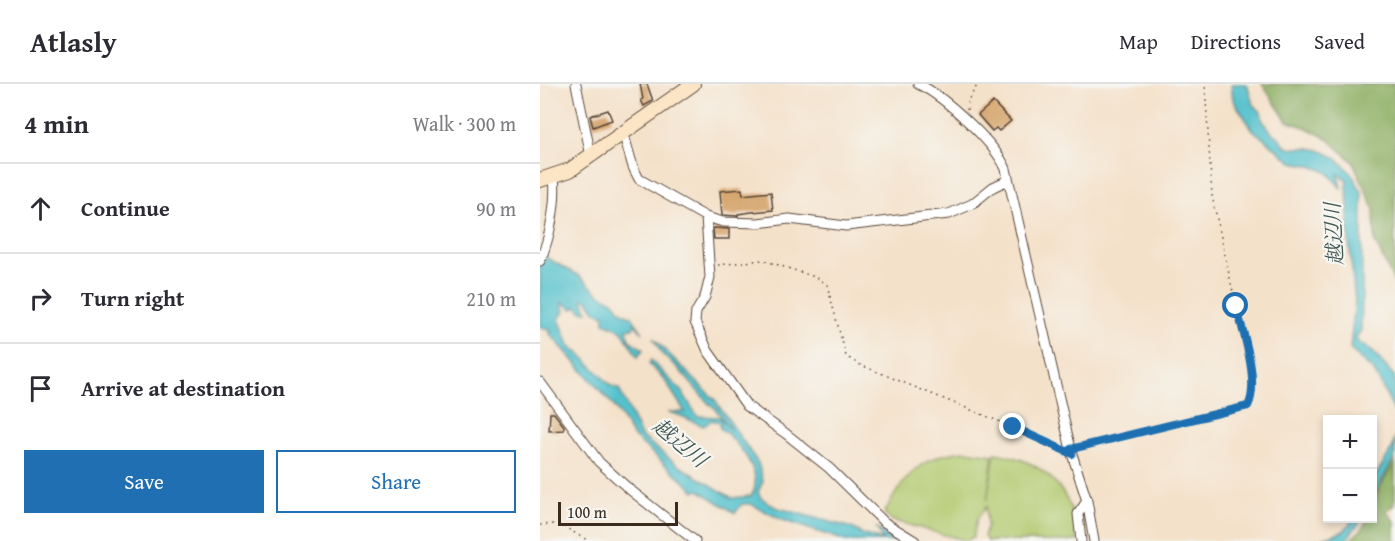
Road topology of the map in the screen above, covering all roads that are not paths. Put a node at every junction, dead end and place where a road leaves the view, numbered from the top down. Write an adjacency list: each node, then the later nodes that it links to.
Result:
1 (576, 84): 5 (street)
2 (693, 84): 4 (main road)
3 (918, 84): 7 (street)
4 (623, 132): 5 (main road); 8 (street)
5 (591, 156): 6 (main road)
6 (547, 178): 9 (street)
7 (1008, 180): 8 (street); 11 (street)
8 (706, 217): 14 (street)
9 (540, 261)
10 (540, 382): 13 (street)
11 (1087, 501): 12 (street); 15 (street)
12 (1094, 540)
13 (695, 541)
14 (915, 541)
15 (1081, 541)

